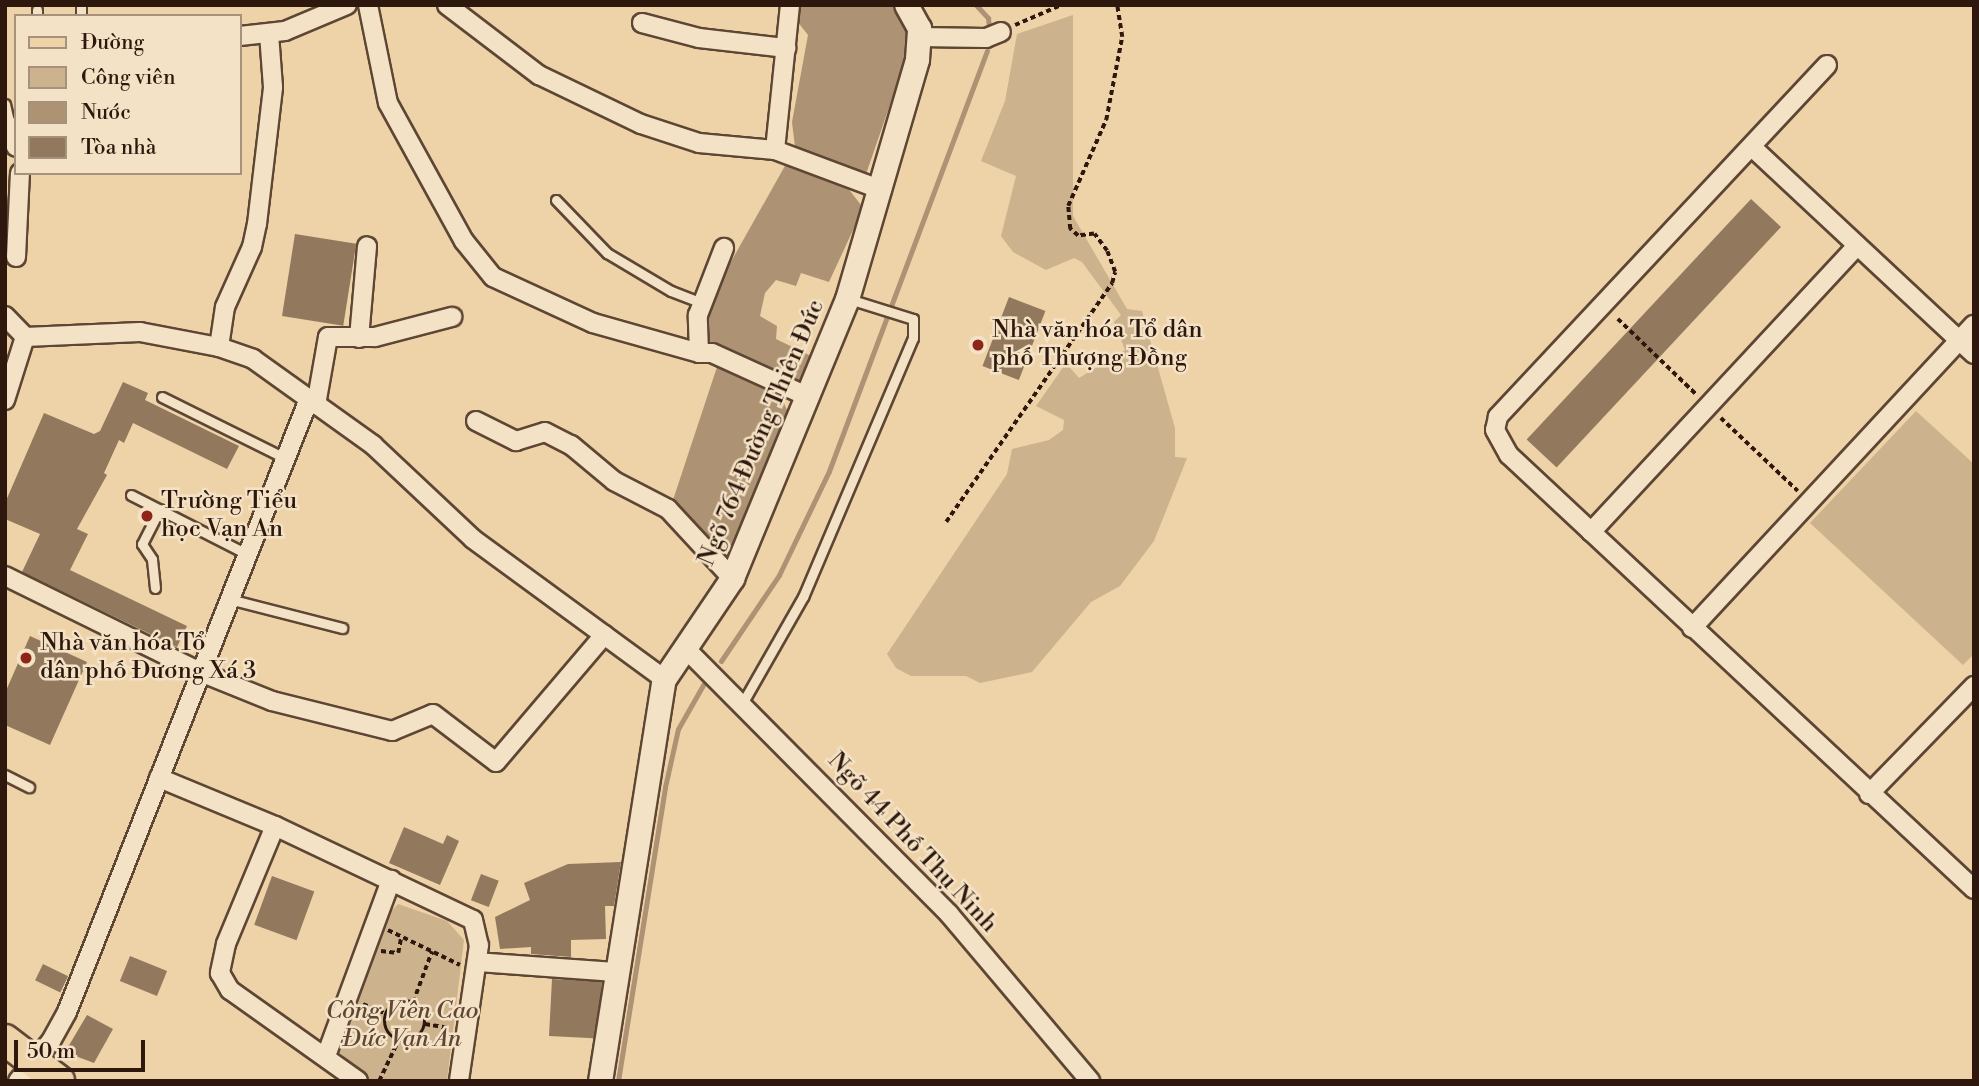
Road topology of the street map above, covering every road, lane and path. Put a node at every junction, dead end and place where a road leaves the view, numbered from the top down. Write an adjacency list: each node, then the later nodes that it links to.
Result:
1 (347, 5): 8 (street)
2 (369, 5): 37 (street)
3 (447, 5): 19 (street)
4 (790, 5): 14 (street)
5 (906, 5): 13 (street)
6 (1061, 5): 10 (path)
7 (1117, 5): 50 (path)
8 (316, 10): 11 (street)
9 (642, 23): 14 (street)
10 (1001, 32): 13 (street)
11 (270, 34): 12 (street); 36 (street)
12 (242, 36)
13 (919, 37): 21 (street, Ngõ 764 Đường Thiên Đức)
14 (786, 48): 19 (street)
15 (1827, 65): 18 (street)
16 (8, 115): 17 (street)
17 (14, 139)
18 (1753, 148): 24 (street); 51 (street)
19 (775, 150): 21 (street)
20 (20, 175): 26 (street)
21 (882, 190): 27 (street, Ngõ 764 Đường Thiên Đức)
22 (556, 200): 28 (lane)
23 (367, 246): 34 (street)
24 (1857, 246): 35 (street); 51 (street)
25 (724, 247): 28 (street)
26 (16, 257)
27 (847, 299): 41 (street, Ngõ 764 Đường Thiên Đức); 64 (lane)
28 (702, 303): 37 (street)
29 (5, 316): 33 (street)
30 (452, 317): 34 (street)
31 (1618, 319): 39 (path)
32 (1974, 325): 35 (street)
33 (24, 337): 36 (street); 42 (street)
34 (359, 338): 43 (street)
35 (1959, 341): 38 (street); 58 (street)
36 (219, 347): 43 (street)
37 (699, 353): 41 (street)
38 (1974, 354)
39 (1698, 395)
40 (162, 397): 46 (lane)
41 (809, 397): 54 (street, Ngõ 764 Đường Thiên Đức)
42 (5, 400)
43 (312, 402): 46 (street); 59 (street)
44 (1720, 416): 47 (path)
45 (477, 421): 54 (street)
46 (285, 458): 52 (street)
47 (1798, 491)
48 (131, 495): 49 (lane)
49 (160, 509): 52 (lane); 55 (lane)
50 (946, 522)
51 (1591, 532): 58 (street)
52 (247, 554): 56 (street)
53 (5, 576): 61 (street)
54 (732, 578): 60 (street, Ngõ 764 Đường Thiên Đức)
55 (155, 588)
56 (229, 599): 57 (lane); 61 (street)
57 (342, 628)
58 (1692, 628): 68 (street)
59 (604, 635): 61 (street); 62 (street)
60 (687, 650): 62 (street, Ngõ 764 Đường Thiên Đức); 64 (street, Ngõ 44 Phố Thụ Ninh)
61 (200, 672): 66 (street)
62 (663, 679): 77 (street)
63 (1974, 686): 68 (street)
64 (743, 702): 92 (street, Ngõ 44 Phố Thụ Ninh)
65 (5, 775): 67 (lane)
66 (159, 778): 69 (street); 86 (street)
67 (29, 787)
68 (1869, 794): 71 (street)
69 (275, 826): 70 (street); 85 (street)
70 (391, 880): 76 (street); 85 (street)
71 (1974, 889)
72 (385, 929): 73 (path)
73 (401, 937): 74 (path); 75 (path)
74 (379, 946)
75 (432, 951): 76 (path); 79 (path)
76 (469, 964): 77 (street); 90 (street)
77 (617, 972): 91 (street)
78 (357, 1002): 80 (path)
79 (413, 1003): 80 (path); 81 (path)
80 (387, 1014): 83 (path)
81 (425, 1024): 82 (path); 83 (path)
82 (453, 1028)
83 (398, 1039): 89 (path)
84 (5, 1040): 86 (main road)
85 (326, 1056): 88 (street)
86 (25, 1071): 87 (main road)
87 (59, 1081)
88 (358, 1081)
89 (379, 1081)
90 (459, 1081)
91 (600, 1081)
92 (1090, 1081)

